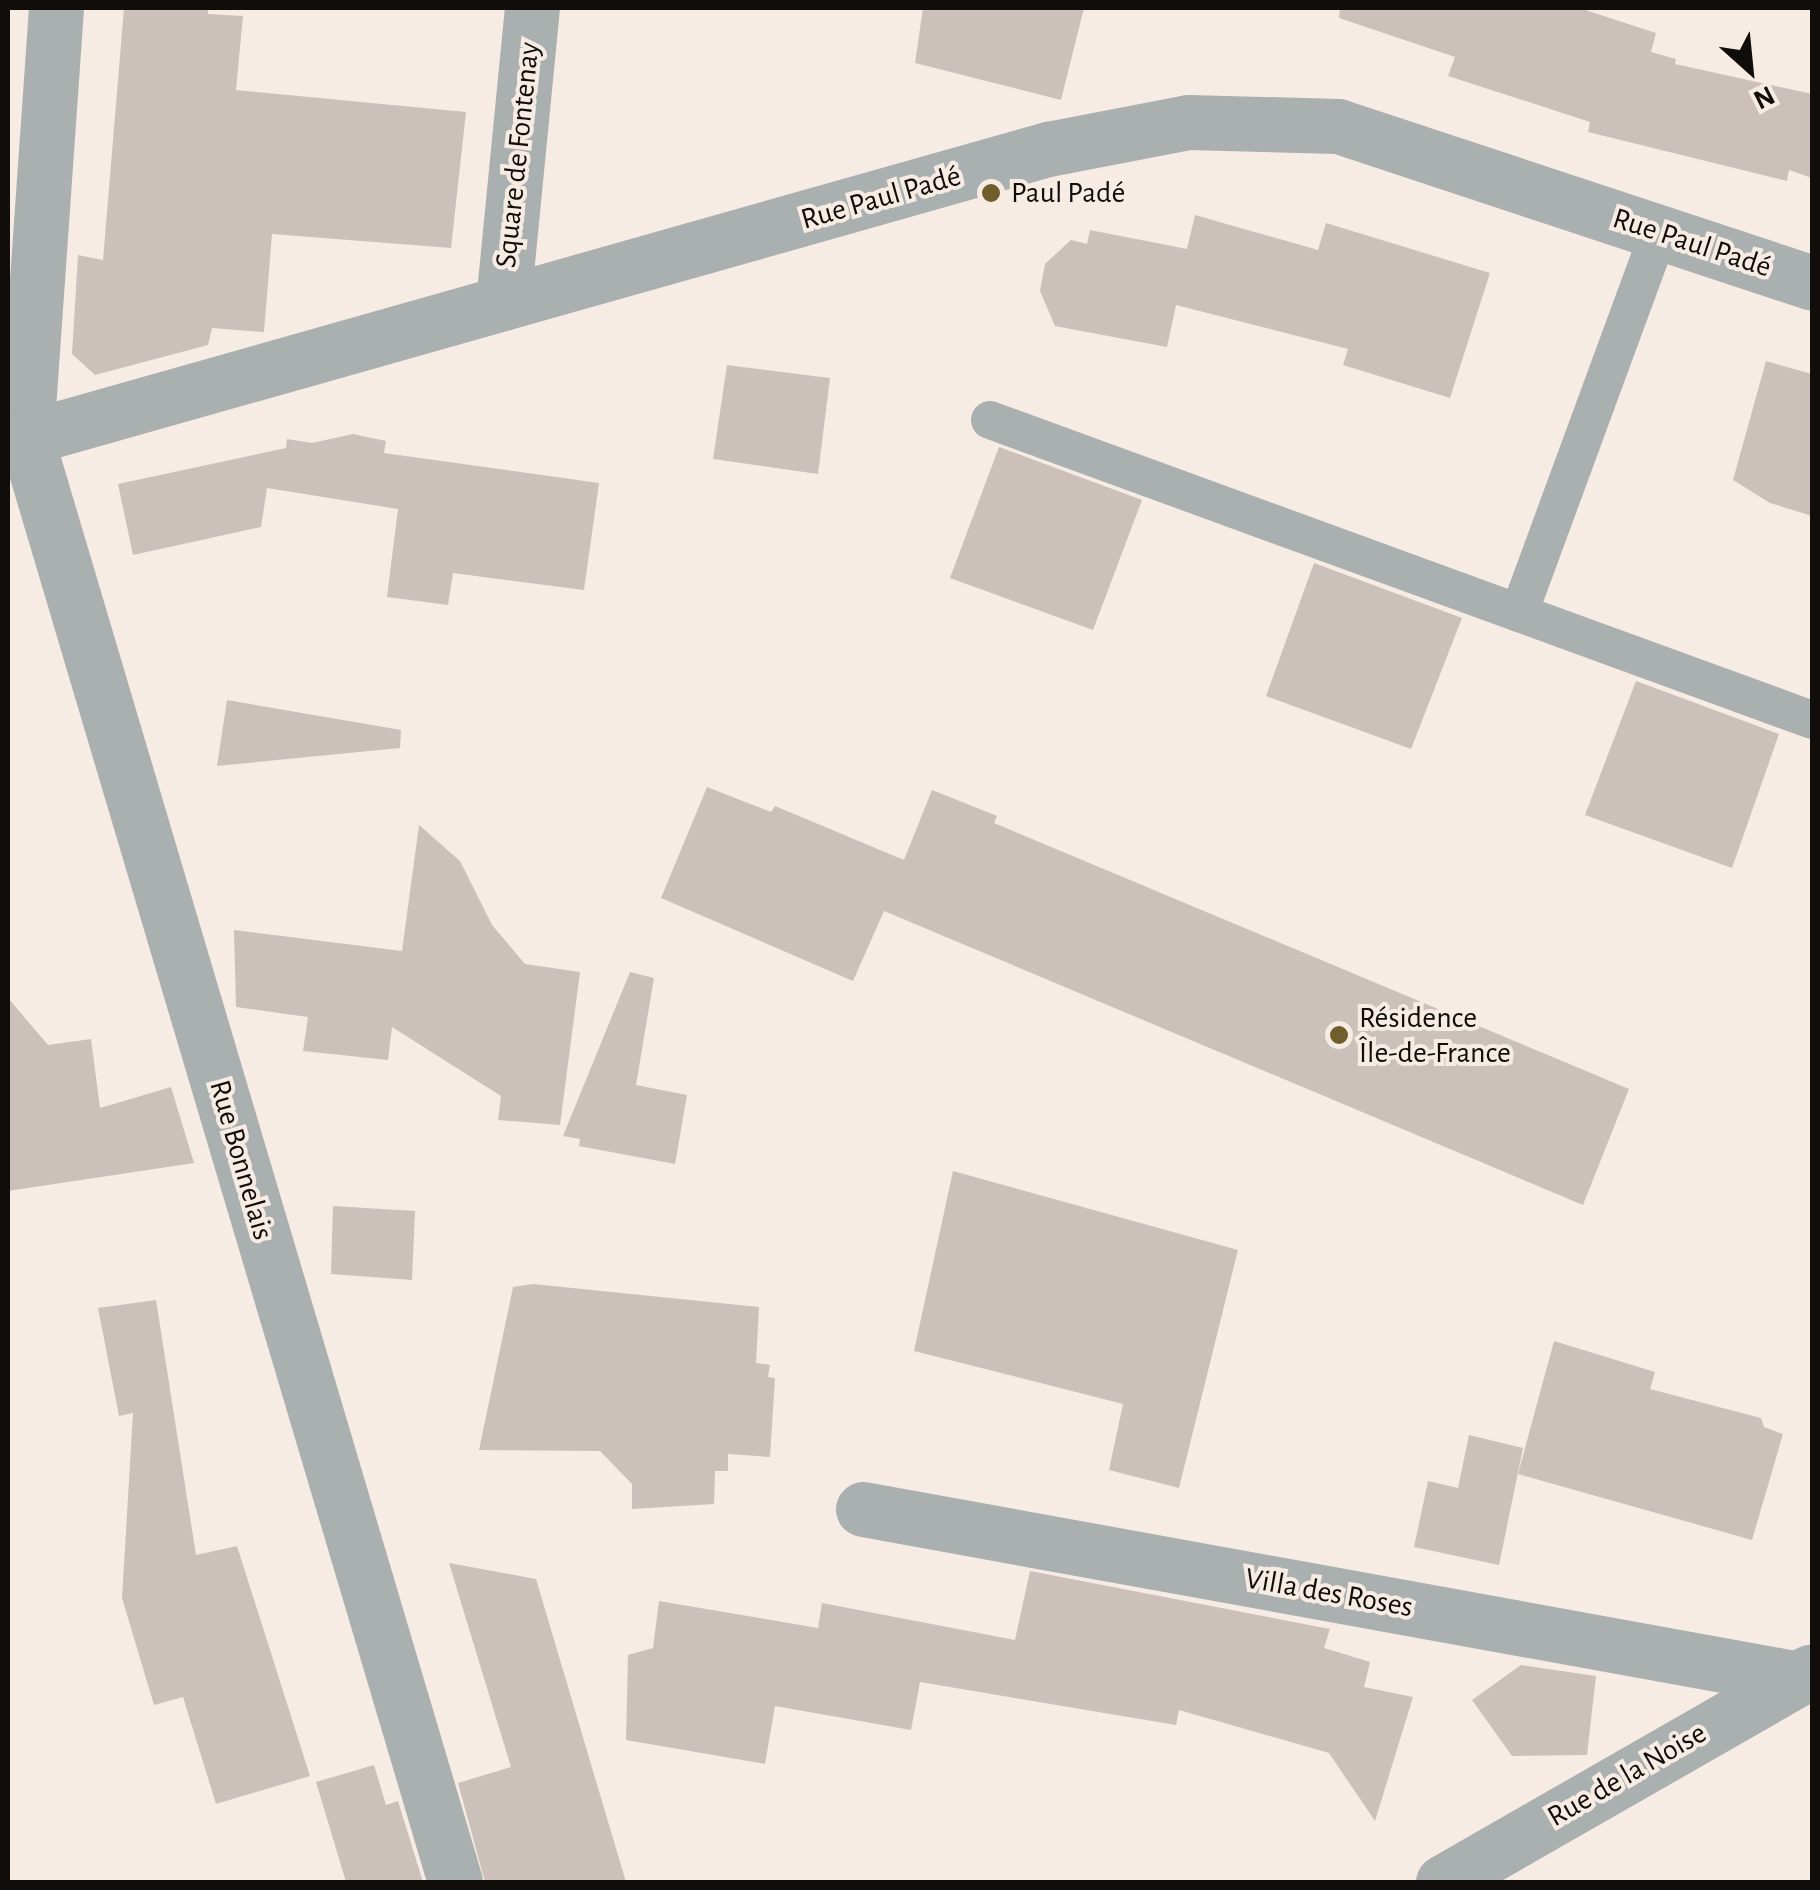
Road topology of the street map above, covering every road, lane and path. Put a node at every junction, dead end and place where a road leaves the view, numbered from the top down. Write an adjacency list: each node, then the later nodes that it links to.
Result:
1 (56, 8): 7 (street)
2 (532, 8): 5 (street, Square de Fontenay)
3 (1659, 232): 4 (street, Rue Paul Padé); 5 (street, Rue Paul Padé); 8 (lane)
4 (1812, 283)
5 (503, 303): 7 (street, Rue Paul Padé)
6 (990, 420): 8 (lane)
7 (17, 440): 12 (street, Rue Bonnelais)
8 (1519, 613): 9 (lane)
9 (1812, 720)
10 (863, 1509): 11 (street, Villa des Roses)
11 (1803, 1675): 13 (street, Rue de la Noise)
12 (455, 1882)
13 (1443, 1882)

